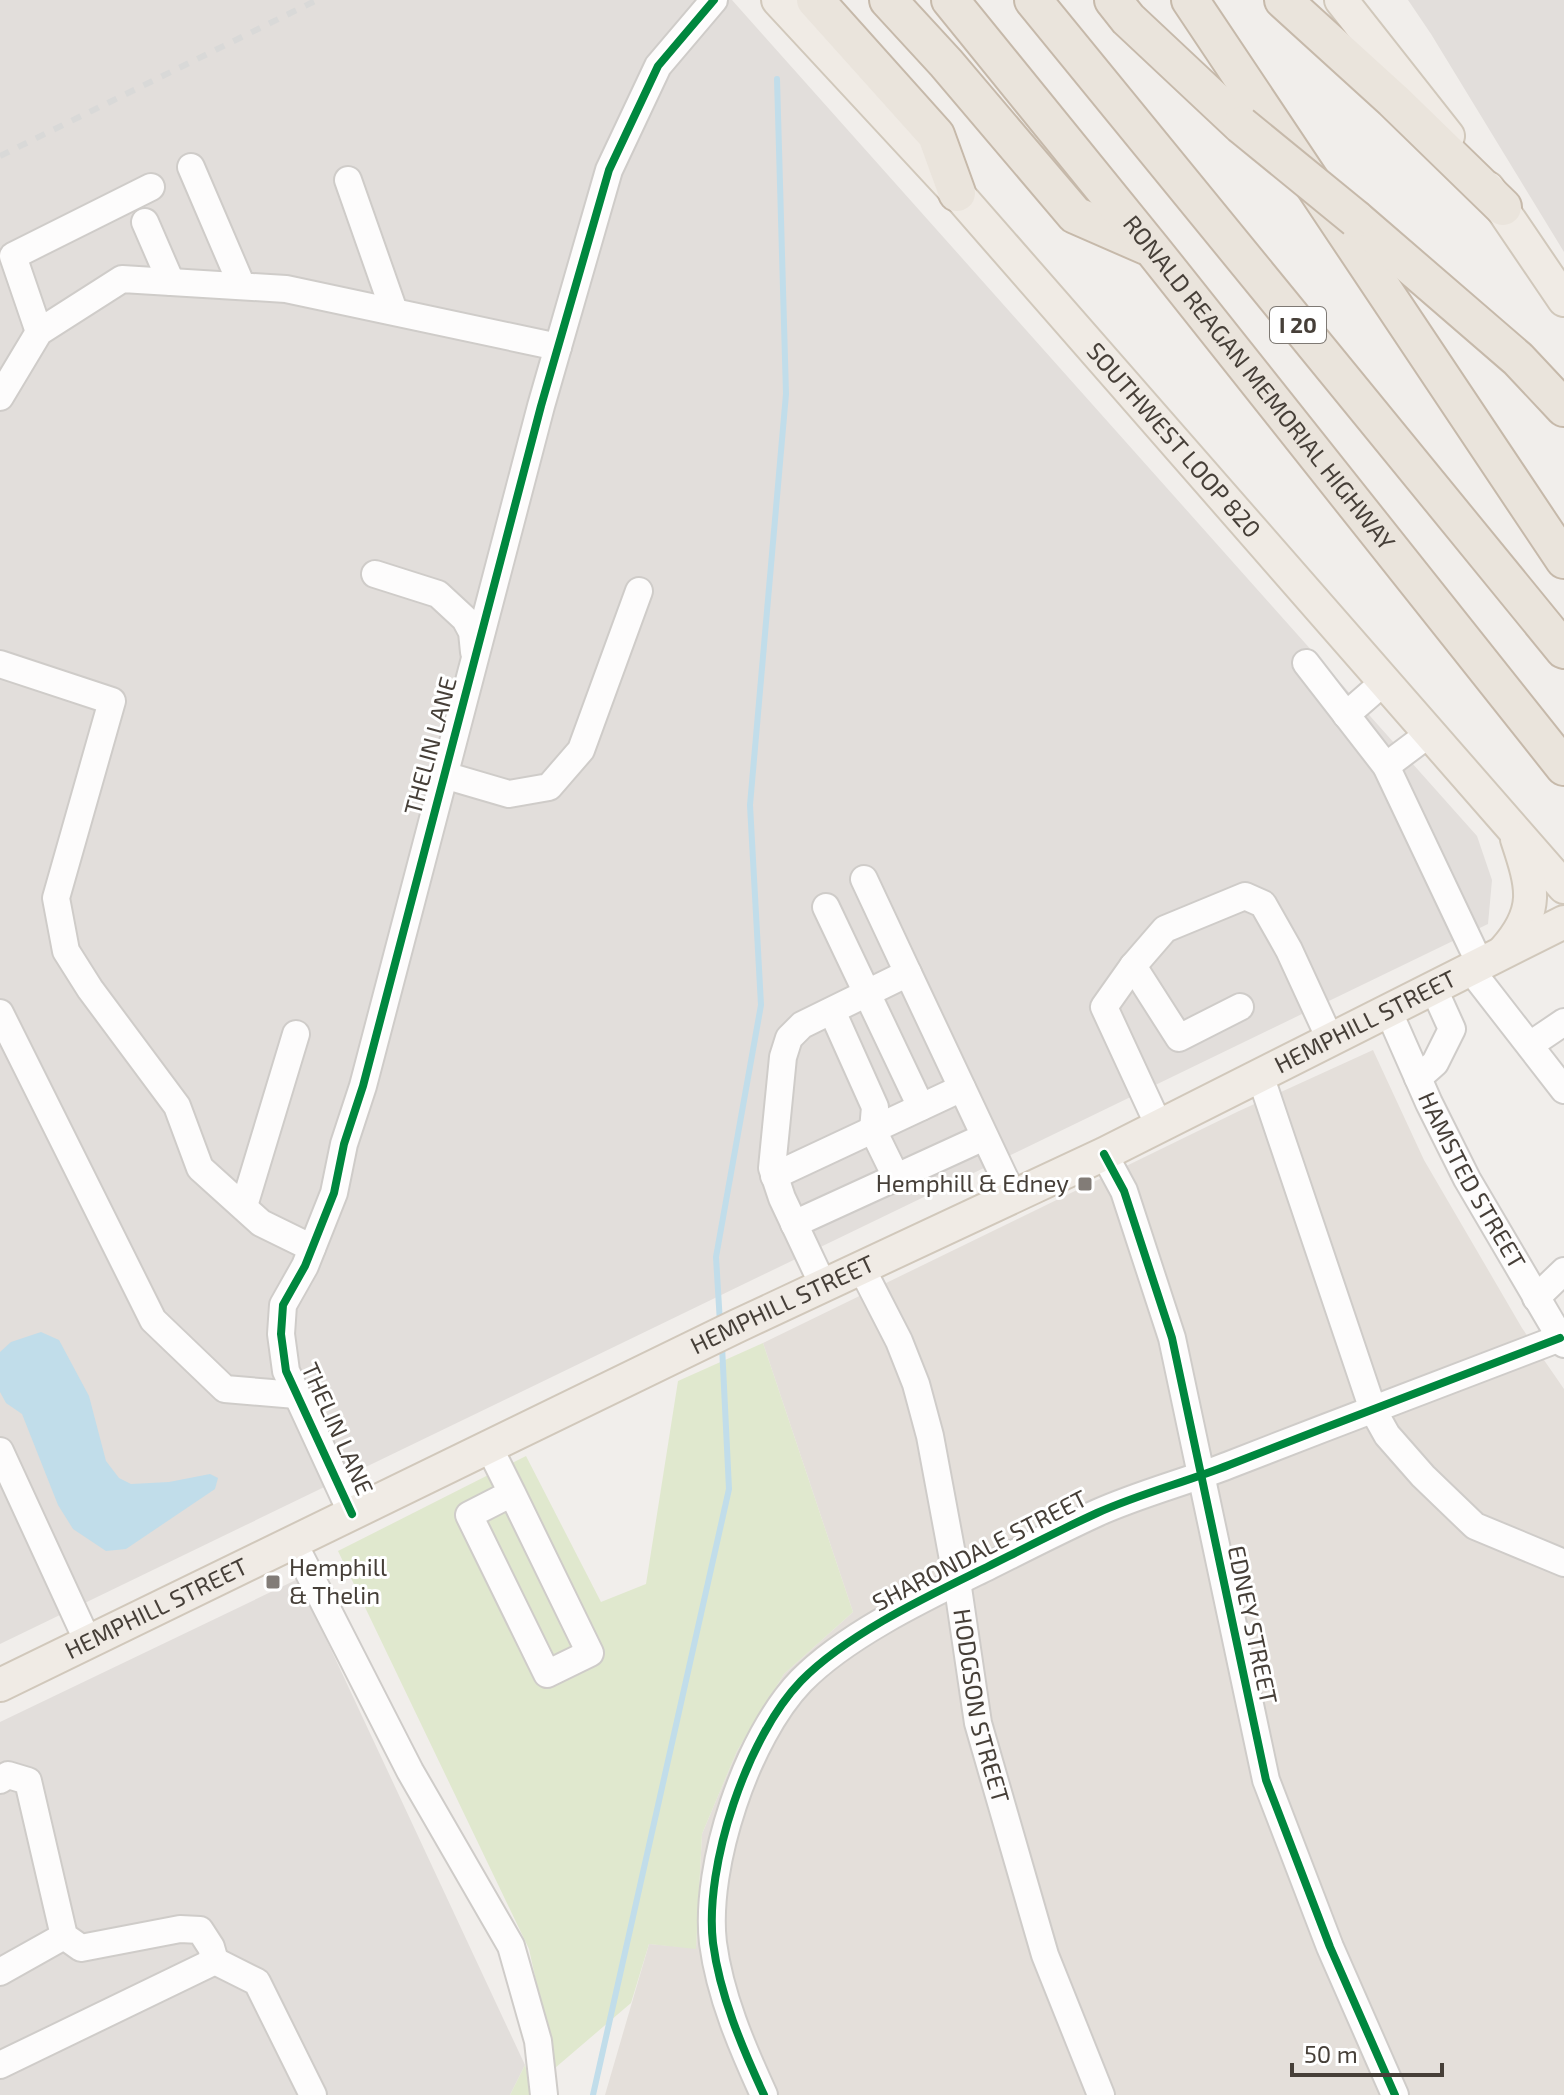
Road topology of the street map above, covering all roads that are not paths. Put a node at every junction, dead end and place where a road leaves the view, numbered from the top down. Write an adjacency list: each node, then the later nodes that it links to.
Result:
1 (714, 0): 23 (street, THELIN LANE)
2 (778, 0): 14 (main road, SOUTHWEST LOOP 820)
3 (815, 0): 14 (highway)
4 (888, 0): 17 (highway)
5 (950, 0): 17 (highway, RONALD REAGAN MEMORIAL HIGHWAY / I 20)
6 (1033, 0): 29 (highway, I 20)
7 (1113, 0): 25 (highway, bridge)
8 (1190, 0): 26 (highway)
9 (1283, 0): 15 (highway)
10 (1341, 0): 15 (main road)
11 (191, 167): 19 (street)
12 (348, 180): 21 (street)
13 (151, 187): 22 (street)
14 (957, 193): 33 (main road, SOUTHWEST LOOP 820)
15 (1503, 207): 20 (main road)
16 (145, 222): 18 (street)
17 (1153, 250): 37 (highway, RONALD REAGAN MEMORIAL HIGHWAY / I 20)
18 (171, 282): 19 (street); 22 (street)
19 (242, 286): 21 (street)
20 (1564, 300)
21 (394, 311): 23 (street)
22 (39, 332): 24 (street)
23 (558, 347): 30 (street, THELIN LANE)
24 (0, 397)
25 (1564, 408)
26 (1564, 560)
27 (375, 574): 30 (street)
28 (639, 591): 38 (street)
29 (1564, 650)
30 (474, 660): 38 (street, THELIN LANE)
31 (1306, 663): 34 (street)
32 (0, 664): 69 (street)
33 (1385, 681): 34 (street); 35 (main road, SOUTHWEST LOOP 820)
34 (1346, 715): 36 (street)
35 (1430, 733): 36 (street); 39 (main road, SOUTHWEST LOOP 820)
36 (1386, 766): 44 (street)
37 (1564, 767)
38 (444, 775): 71 (street, THELIN LANE)
39 (1514, 829): 41 (main road, SOUTHWEST LOOP 820); 44 (main road)
40 (864, 879): 46 (street)
41 (1564, 887)
42 (826, 907): 48 (street)
43 (1564, 922): 44 (main road, HEMPHILL STREET)
44 (1484, 962): 47 (main road, HEMPHILL STREET); 56 (street)
45 (1133, 966): 49 (street); 55 (street); 62 (street)
46 (908, 973): 48 (street); 59 (street)
47 (1433, 987): 50 (main road, HEMPHILL STREET); 58 (street)
48 (866, 994): 51 (street); 61 (street)
49 (1240, 1007)
50 (1388, 1010): 55 (main road, HEMPHILL STREET); 58 (street, HAMSTED STREET)
51 (832, 1011): 63 (street); 66 (street)
52 (0, 1013): 77 (street)
53 (1564, 1022): 56 (street)
54 (296, 1034): 69 (street)
55 (1330, 1039): 57 (main road, HEMPHILL STREET)
56 (1530, 1045): 60 (street)
57 (1260, 1075): 62 (main road, HEMPHILL STREET); 78 (street)
58 (1418, 1078): 75 (street, HAMSTED STREET)
59 (962, 1088): 61 (street); 64 (street)
60 (1564, 1090)
61 (921, 1107): 63 (street)
62 (1159, 1126): 65 (main road, HEMPHILL STREET)
63 (873, 1130): 66 (street); 67 (street)
64 (984, 1137): 67 (street); 68 (street)
65 (1104, 1154): 68 (main road, HEMPHILL STREET); 81 (street, EDNEY STREET)
66 (774, 1176): 70 (street)
67 (896, 1177): 70 (street)
68 (1013, 1196): 72 (main road, HEMPHILL STREET)
69 (244, 1206): 71 (street)
70 (794, 1224): 74 (street)
71 (312, 1248): 77 (street, THELIN LANE)
72 (861, 1267): 74 (main road, HEMPHILL STREET); 86 (street, HODGSON STREET)
73 (1564, 1271): 75 (street)
74 (823, 1285): 79 (main road, HEMPHILL STREET)
75 (1536, 1298): 76 (street, HAMSTED STREET)
76 (1562, 1341): 78 (street, SHARONDALE STREET)
77 (296, 1395): 83 (street, THELIN LANE)
78 (1373, 1410): 81 (street, SHARONDALE STREET); 85 (street)
79 (489, 1447): 82 (street); 83 (main road, HEMPHILL STREET)
80 (0, 1451): 87 (street)
81 (1200, 1476): 86 (street, SHARONDALE STREET); 98 (street, EDNEY STREET)
82 (512, 1493): 82 (street)
83 (352, 1514): 84 (main road, HEMPHILL STREET)
84 (293, 1542): 87 (main road, HEMPHILL STREET); 95 (street)
85 (1564, 1563)
86 (957, 1581): 96 (street, SHARONDALE STREET); 97 (street, HODGSON STREET)
87 (88, 1642): 88 (main road, HEMPHILL STREET)
88 (0, 1685)
89 (0, 1780): 90 (street)
90 (64, 1936): 91 (street); 92 (street)
91 (215, 1961): 93 (street); 94 (street)
92 (0, 1972)
93 (0, 2065)
94 (313, 2095)
95 (544, 2095)
96 (764, 2095)
97 (1101, 2095)
98 (1395, 2095)

